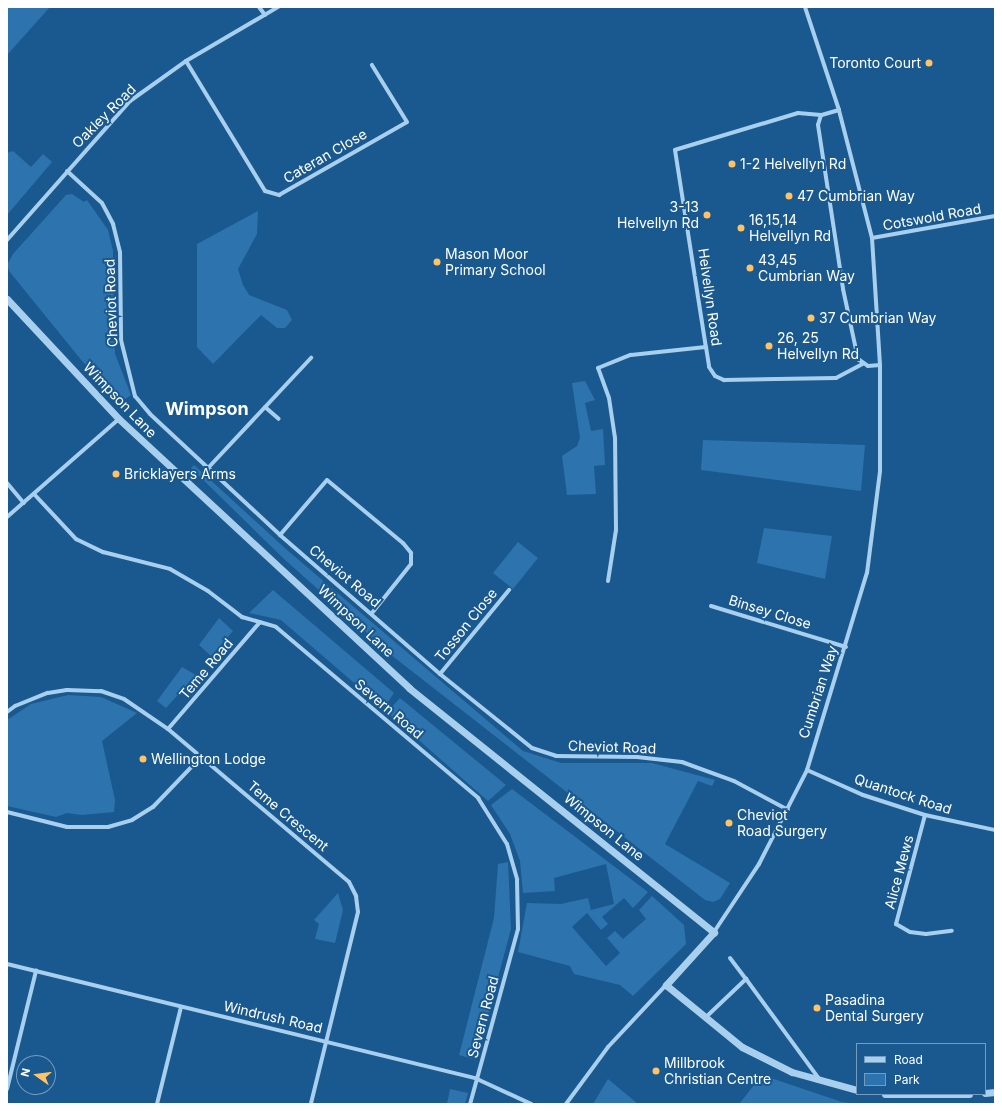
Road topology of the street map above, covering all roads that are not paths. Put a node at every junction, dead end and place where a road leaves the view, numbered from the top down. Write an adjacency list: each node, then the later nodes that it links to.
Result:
1 (259, 7): 4 (street)
2 (278, 7): 4 (street, Oakley Road)
3 (805, 7): 7 (street, Cumbrian Way)
4 (265, 15): 5 (street, Oakley Road)
5 (186, 61): 6 (street, Cateran Close); 9 (street, Oakley Road)
6 (372, 65)
7 (839, 110): 8 (street); 11 (street, Cumbrian Way)
8 (821, 115): 14 (street, Helvellyn Road); 16 (street)
9 (67, 171): 12 (street, Oakley Road); 21 (street, Cheviot Road)
10 (995, 216): 11 (street, Cotswold Road)
11 (872, 238): 17 (street, Cumbrian Way)
12 (7, 240)
13 (7, 299): 20 (street, Wimpson Lane)
14 (706, 347): 16 (street, Helvellyn Road); 27 (street)
15 (311, 358): 18 (street)
16 (862, 364): 17 (street)
17 (880, 365): 32 (street, Cumbrian Way)
18 (265, 408): 19 (street); 21 (street)
19 (279, 418)
20 (118, 419): 23 (street); 43 (street, Wimpson Lane)
21 (208, 468): 26 (street, Cheviot Road)
22 (7, 483): 24 (street)
23 (34, 494): 24 (street); 31 (street, Severn Road)
24 (24, 503): 25 (street)
25 (7, 517)
26 (280, 535): 30 (street, Cheviot Road); 30 (street)
27 (608, 581)
28 (509, 590): 33 (street, Tosson Close)
29 (711, 606): 32 (street, Binsey Close)
30 (372, 613): 33 (street, Cheviot Road)
31 (260, 622): 35 (street, Teme Road); 52 (street, Severn Road)
32 (846, 647): 37 (street, Cumbrian Way)
33 (440, 674): 38 (street, Cheviot Road)
34 (7, 712): 35 (street, Teme Crescent)
35 (168, 729): 36 (street, Teme Crescent)
36 (201, 757): 39 (street); 51 (street, Teme Crescent)
37 (807, 770): 38 (street, Cumbrian Way); 40 (street, Quantock Road)
38 (788, 810): 43 (street, Cumbrian Way)
39 (7, 812)
40 (925, 815): 41 (street, Quantock Road); 42 (street, Alice Mews)
41 (995, 830)
42 (952, 930)
43 (714, 932): 48 (street, Cumbrian Way)
44 (730, 958): 47 (street)
45 (7, 964): 46 (street, Windrush Road)
46 (36, 971): 49 (street, Windrush Road); 54 (street)
47 (746, 979): 50 (street); 53 (street)
48 (666, 985): 50 (street); 60 (street)
49 (181, 1007): 51 (street, Windrush Road); 56 (street)
50 (705, 1018): 53 (street)
51 (327, 1041): 52 (street, Windrush Road); 57 (street, Teme Crescent)
52 (477, 1079): 58 (street, Severn Road); 59 (street, Windrush Road)
53 (820, 1080): 55 (street)
54 (7, 1089)
55 (856, 1090)
56 (156, 1104)
57 (311, 1104)
58 (470, 1104)
59 (531, 1104)
60 (566, 1104)

